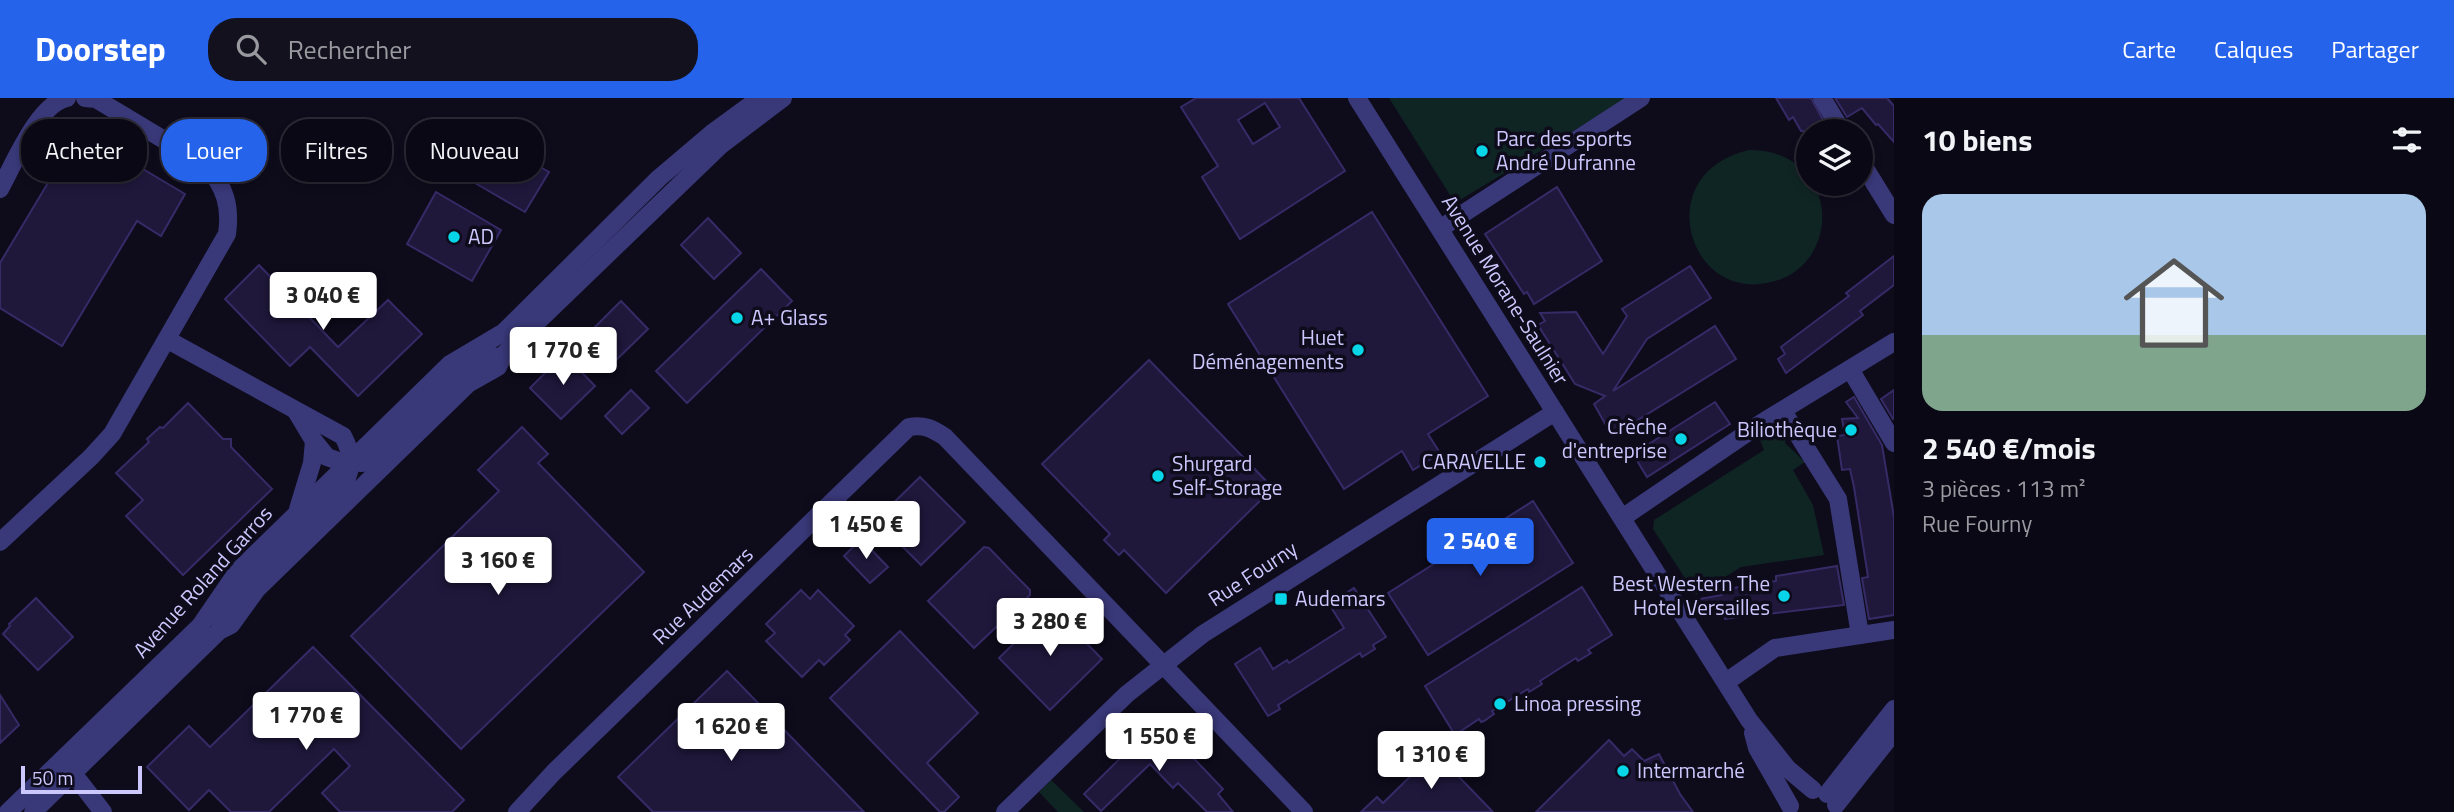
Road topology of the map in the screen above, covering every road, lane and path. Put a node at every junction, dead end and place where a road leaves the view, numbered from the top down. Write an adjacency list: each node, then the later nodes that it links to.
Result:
1 (66, 98): 10 (street)
2 (85, 98): 13 (street)
3 (760, 98): 20 (street, Avenue Roland Garros)
4 (783, 98): 15 (street, Avenue Roland Garros)
5 (1357, 98): 12 (street, Avenue Morane-Saulnier)
6 (1641, 98): 12 (street)
7 (1822, 98): 8 (street)
8 (1835, 119)
9 (1873, 181): 11 (street)
10 (0, 189)
11 (1894, 215)
12 (1441, 228): 19 (street, Avenue Morane-Saulnier)
13 (168, 340): 17 (street); 26 (street)
14 (1894, 342): 16 (street)
15 (504, 354): 23 (street, Avenue Roland Garros); 28 (street, Avenue Roland Garros)
16 (1850, 369): 18 (street); 22 (street)
17 (296, 409): 21 (street); 23 (street)
18 (1783, 411): 25 (street); 29 (street)
19 (1555, 412): 25 (street, Avenue Morane-Saulnier); 30 (street, Rue Fourny)
20 (387, 425): 23 (street, Avenue Roland Garros); 23 (street)
21 (314, 441): 23 (street); 24 (street)
22 (1894, 443)
23 (352, 453): 24 (street, Avenue Roland Garros); 28 (street, Avenue Roland Garros)
24 (296, 513): 35 (street, Avenue Roland Garros)
25 (1622, 518): 31 (street, Avenue Morane-Saulnier)
26 (0, 542)
27 (1894, 630): 29 (street)
28 (219, 631): 35 (street, Avenue Roland Garros)
29 (1860, 635): 31 (street)
30 (1162, 665): 38 (street, Rue Audemars); 42 (street, Rue Fourny); 43 (street)
31 (1726, 682): 33 (street, Avenue Morane-Saulnier)
32 (1894, 709): 36 (street)
33 (1749, 720): 36 (street, Avenue Morane-Saulnier); 37 (street, Avenue Morane-Saulnier)
34 (1894, 732): 36 (street)
35 (66, 768): 39 (street, Avenue Roland Garros); 40 (street, Avenue Roland Garros); 41 (street)
36 (1828, 800): 37 (street)
37 (1790, 809)
38 (521, 811)
39 (8, 812)
40 (33, 812)
41 (103, 812)
42 (1005, 812)
43 (1304, 812)

